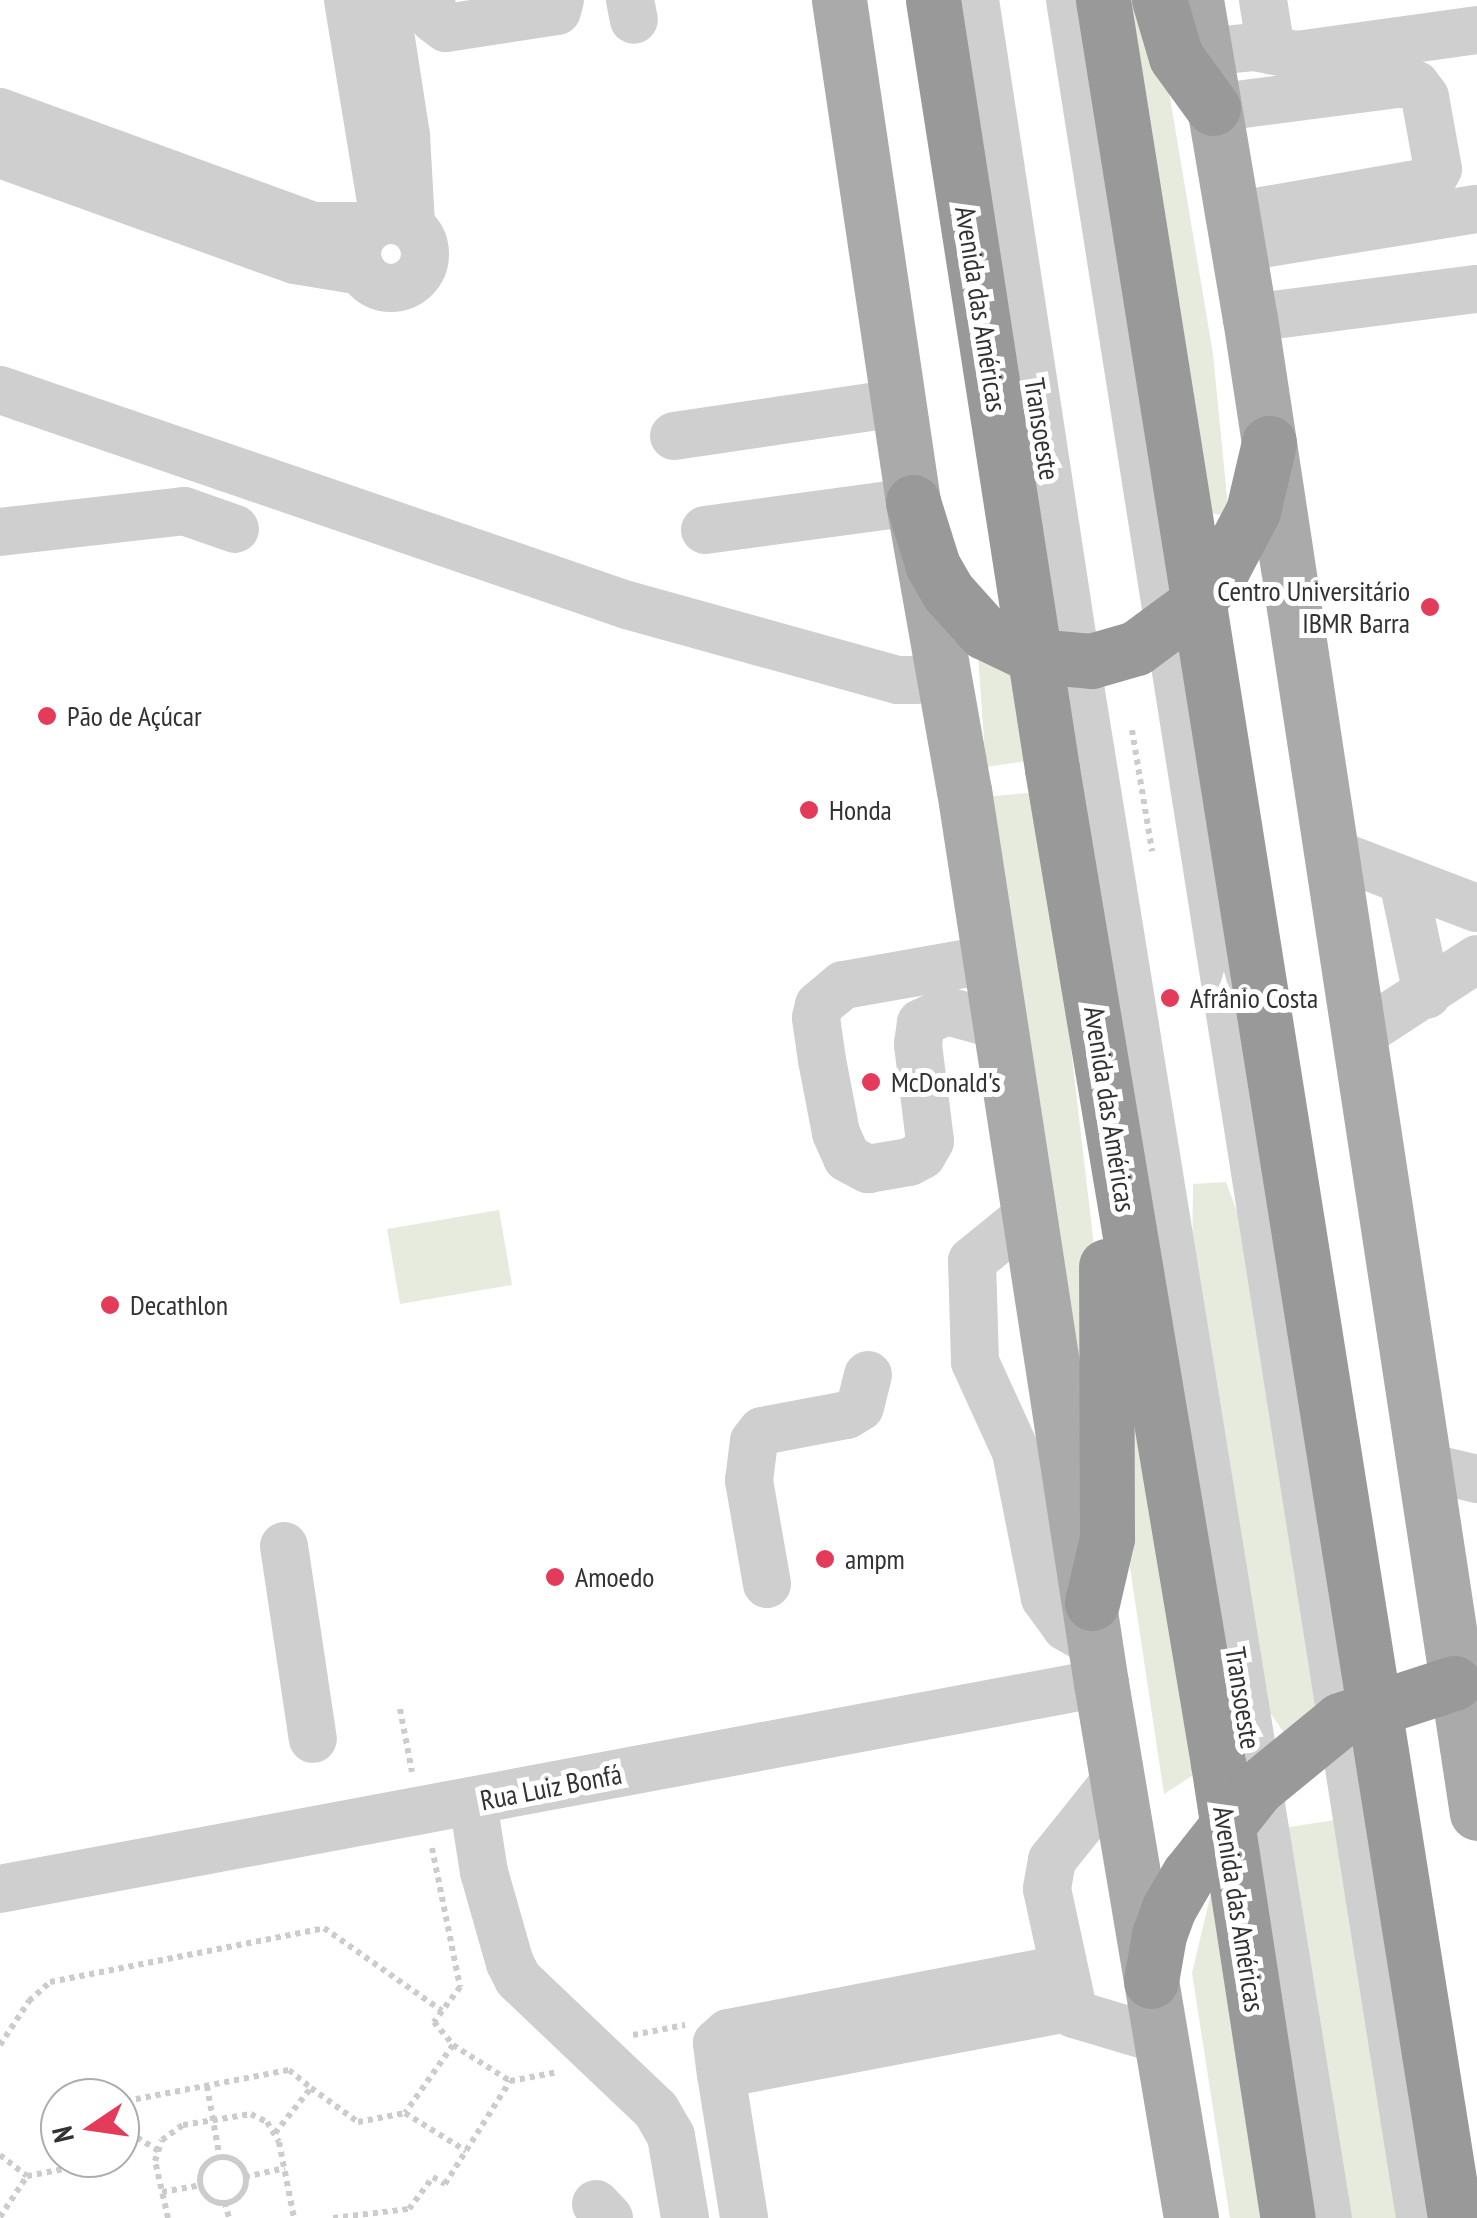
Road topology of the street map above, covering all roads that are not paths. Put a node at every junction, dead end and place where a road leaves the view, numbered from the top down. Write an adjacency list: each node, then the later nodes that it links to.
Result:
1 (348, 0): 19 (street)
2 (386, 0): 19 (street)
3 (431, 0): 4 (street)
4 (560, 0)
5 (839, 0): 25 (main road)
6 (932, 0): 33 (highway, Avenida das Américas)
7 (975, 0): 33 (street, Transoeste)
8 (1070, 0): 32 (street)
9 (1103, 0): 32 (highway)
10 (1159, 0): 15 (highway)
11 (1263, 0): 14 (street)
12 (1200, 26): 14 (street); 15 (main road)
13 (1459, 36): 14 (street); 18 (street)
14 (1272, 50)
15 (1213, 108): 20 (main road); 20 (street)
16 (0, 112): 19 (street)
17 (0, 154): 21 (street)
18 (1477, 210): 20 (street)
19 (388, 223): 21 (street); 21 (street)
20 (1235, 232): 23 (main road)
21 (362, 272)
22 (1477, 288): 23 (street)
23 (1250, 318): 27 (main road)
24 (0, 390): 34 (street)
25 (898, 404): 26 (street); 28 (main road)
26 (674, 436)
27 (1270, 443): 32 (highway); 35 (main road)
28 (913, 502): 30 (street); 33 (highway); 34 (main road)
29 (234, 529): 31 (street)
30 (705, 530)
31 (0, 532)
32 (1183, 615): 33 (highway); 53 (highway); 53 (street)
33 (1055, 658): 43 (highway, Avenida das Américas); 57 (street, Transoeste)
34 (944, 670): 38 (main road)
35 (1330, 852): 36 (street); 42 (main road)
36 (1403, 881): 37 (street); 40 (street)
37 (1477, 908)
38 (991, 959): 41 (main road); 41 (street)
39 (1477, 959): 40 (street)
40 (1426, 994): 42 (street)
41 (1002, 1026): 44 (main road)
42 (1357, 1038): 46 (main road)
43 (1106, 1085): 51 (highway); 57 (highway, Avenida das Américas)
44 (1031, 1212): 51 (main road); 51 (street)
45 (868, 1375): 49 (street)
46 (1422, 1466): 47 (street); 50 (main road)
47 (1477, 1479)
48 (284, 1546): 54 (street)
49 (767, 1584)
50 (1459, 1598): 52 (main road)
51 (1097, 1644): 55 (main road); 56 (street, Rua Luiz Bonfá)
52 (1466, 1683): 53 (highway); 58 (main road)
53 (1356, 1715): 57 (highway); 68 (street); 69 (highway)
54 (312, 1739)
55 (1117, 1779): 60 (main road); 61 (street)
56 (473, 1802): 59 (street, Rua Luiz Bonfá); 63 (street)
57 (1241, 1807): 60 (highway); 66 (highway, Avenida das Américas); 67 (street, Transoeste)
58 (1477, 1813)
59 (0, 1889)
60 (1151, 1981): 62 (main road)
61 (1066, 1988): 62 (street); 64 (street)
62 (1161, 2040): 65 (main road)
63 (686, 2218)
64 (744, 2218)
65 (1191, 2218)
66 (1288, 2218)
67 (1328, 2218)
68 (1420, 2218)
69 (1454, 2218)

